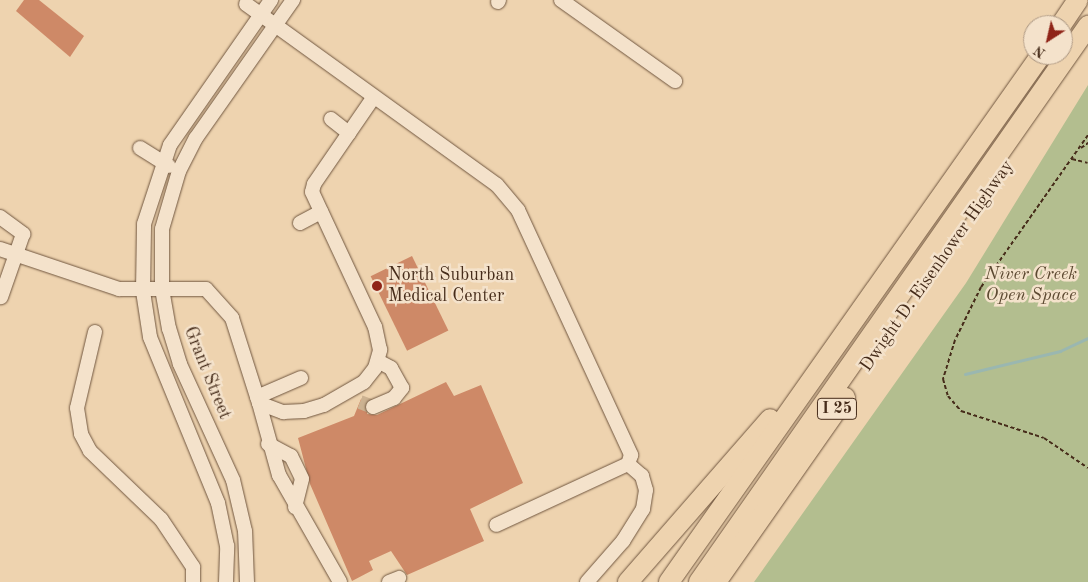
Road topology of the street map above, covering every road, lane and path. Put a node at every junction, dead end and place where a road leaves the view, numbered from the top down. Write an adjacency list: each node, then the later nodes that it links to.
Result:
1 (271, 0): 6 (street)
2 (293, 0): 9 (street, Grant Street)
3 (561, 0): 12 (street)
4 (1078, 0): 7 (highway)
5 (246, 4): 6 (street)
6 (261, 15): 9 (street); 21 (street)
7 (1068, 15)
8 (1088, 26): 53 (highway)
9 (274, 28): 13 (street); 23 (street, Grant Street)
10 (1088, 47): 44 (highway, Dwight D. Eisenhower Highway / I 25)
11 (1034, 65): 32 (highway, Dwight D. Eisenhower Highway / I 25)
12 (676, 81)
13 (373, 98): 15 (street); 39 (street)
14 (331, 119): 15 (street)
15 (349, 133): 24 (street)
16 (1088, 135): 19 (path)
17 (1088, 143): 19 (path)
18 (140, 148): 21 (street)
19 (1079, 149): 20 (path)
20 (1072, 159): 22 (path); 40 (path)
21 (162, 163): 23 (street); 30 (street)
22 (1088, 163)
23 (179, 171): 29 (street, Grant Street)
24 (321, 212): 26 (street); 34 (street)
25 (0, 217): 28 (street)
26 (300, 223)
27 (0, 249): 28 (street)
28 (16, 255): 30 (street); 31 (street)
29 (162, 289): 30 (street); 37 (street); 47 (street, Grant Street)
30 (143, 291): 46 (street)
31 (1, 297)
32 (860, 312): 41 (highway, Dwight D. Eisenhower Highway / I 25); 50 (highway)
33 (95, 332): 45 (street)
34 (378, 361): 36 (street); 36 (street)
35 (301, 378): 37 (street)
36 (348, 394): 37 (street)
37 (258, 400): 38 (street)
38 (268, 444): 42 (street); 42 (street)
39 (628, 464): 43 (street); 49 (street)
40 (1088, 468)
41 (724, 503): 51 (highway, Dwight D. Eisenhower Highway / I 25); 52 (highway)
42 (295, 507): 48 (street)
43 (496, 526)
44 (751, 533): 54 (highway, Dwight D. Eisenhower Highway / I 25); 55 (highway)
45 (193, 582)
46 (226, 582)
47 (247, 582)
48 (340, 582)
49 (587, 582)
50 (628, 582)
51 (668, 582)
52 (681, 582)
53 (699, 582)
54 (716, 582)
55 (728, 582)

